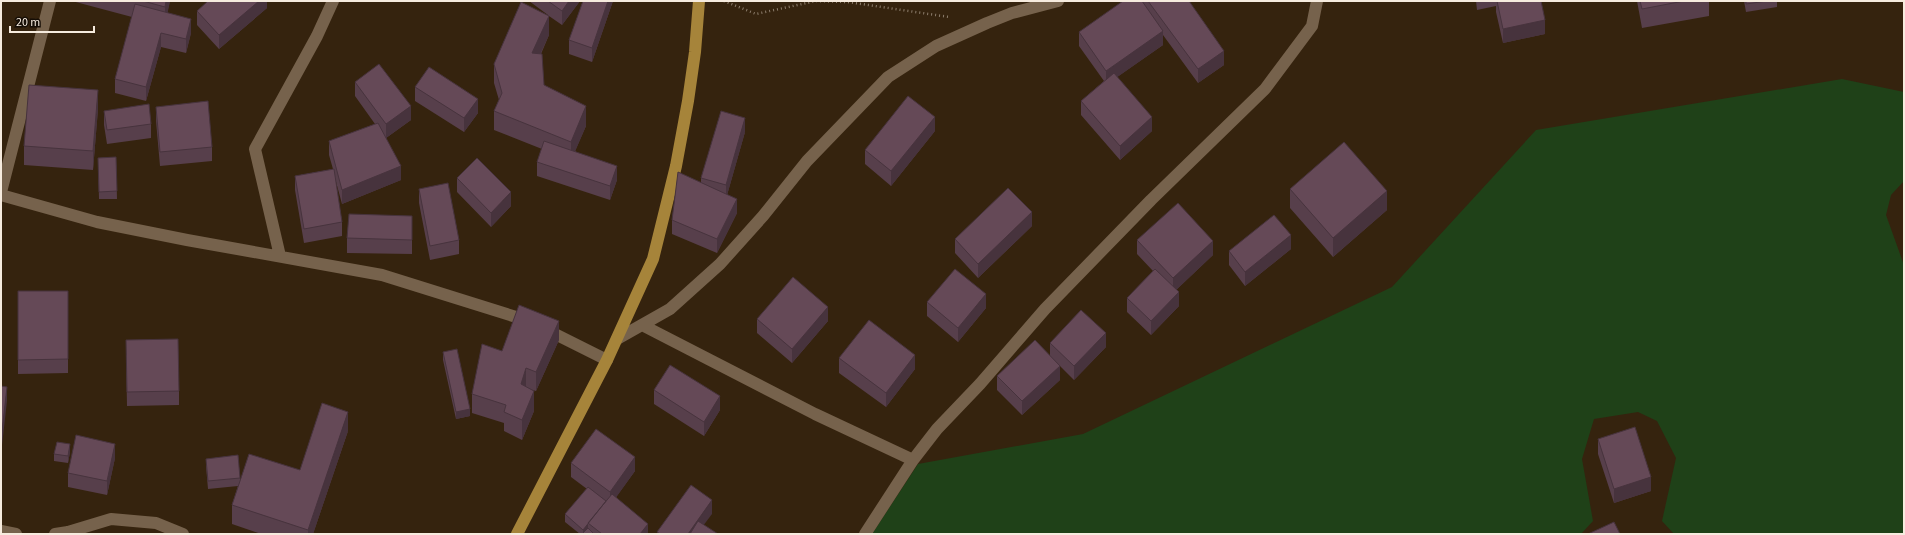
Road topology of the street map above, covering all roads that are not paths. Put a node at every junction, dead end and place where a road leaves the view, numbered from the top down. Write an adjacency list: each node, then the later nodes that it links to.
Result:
1 (50, 1): 6 (street)
2 (333, 1): 8 (street)
3 (699, 1): 10 (main road)
4 (1058, 1): 9 (street)
5 (1317, 1): 12 (street)
6 (1, 192)
7 (1, 195): 8 (street)
8 (280, 256): 11 (street)
9 (642, 325): 10 (street); 12 (street)
10 (617, 339): 11 (main road)
11 (607, 360): 17 (main road)
12 (913, 460): 18 (street)
13 (1, 531): 14 (street)
14 (16, 534)
15 (55, 534): 16 (street)
16 (183, 534)
17 (517, 534)
18 (865, 534)

